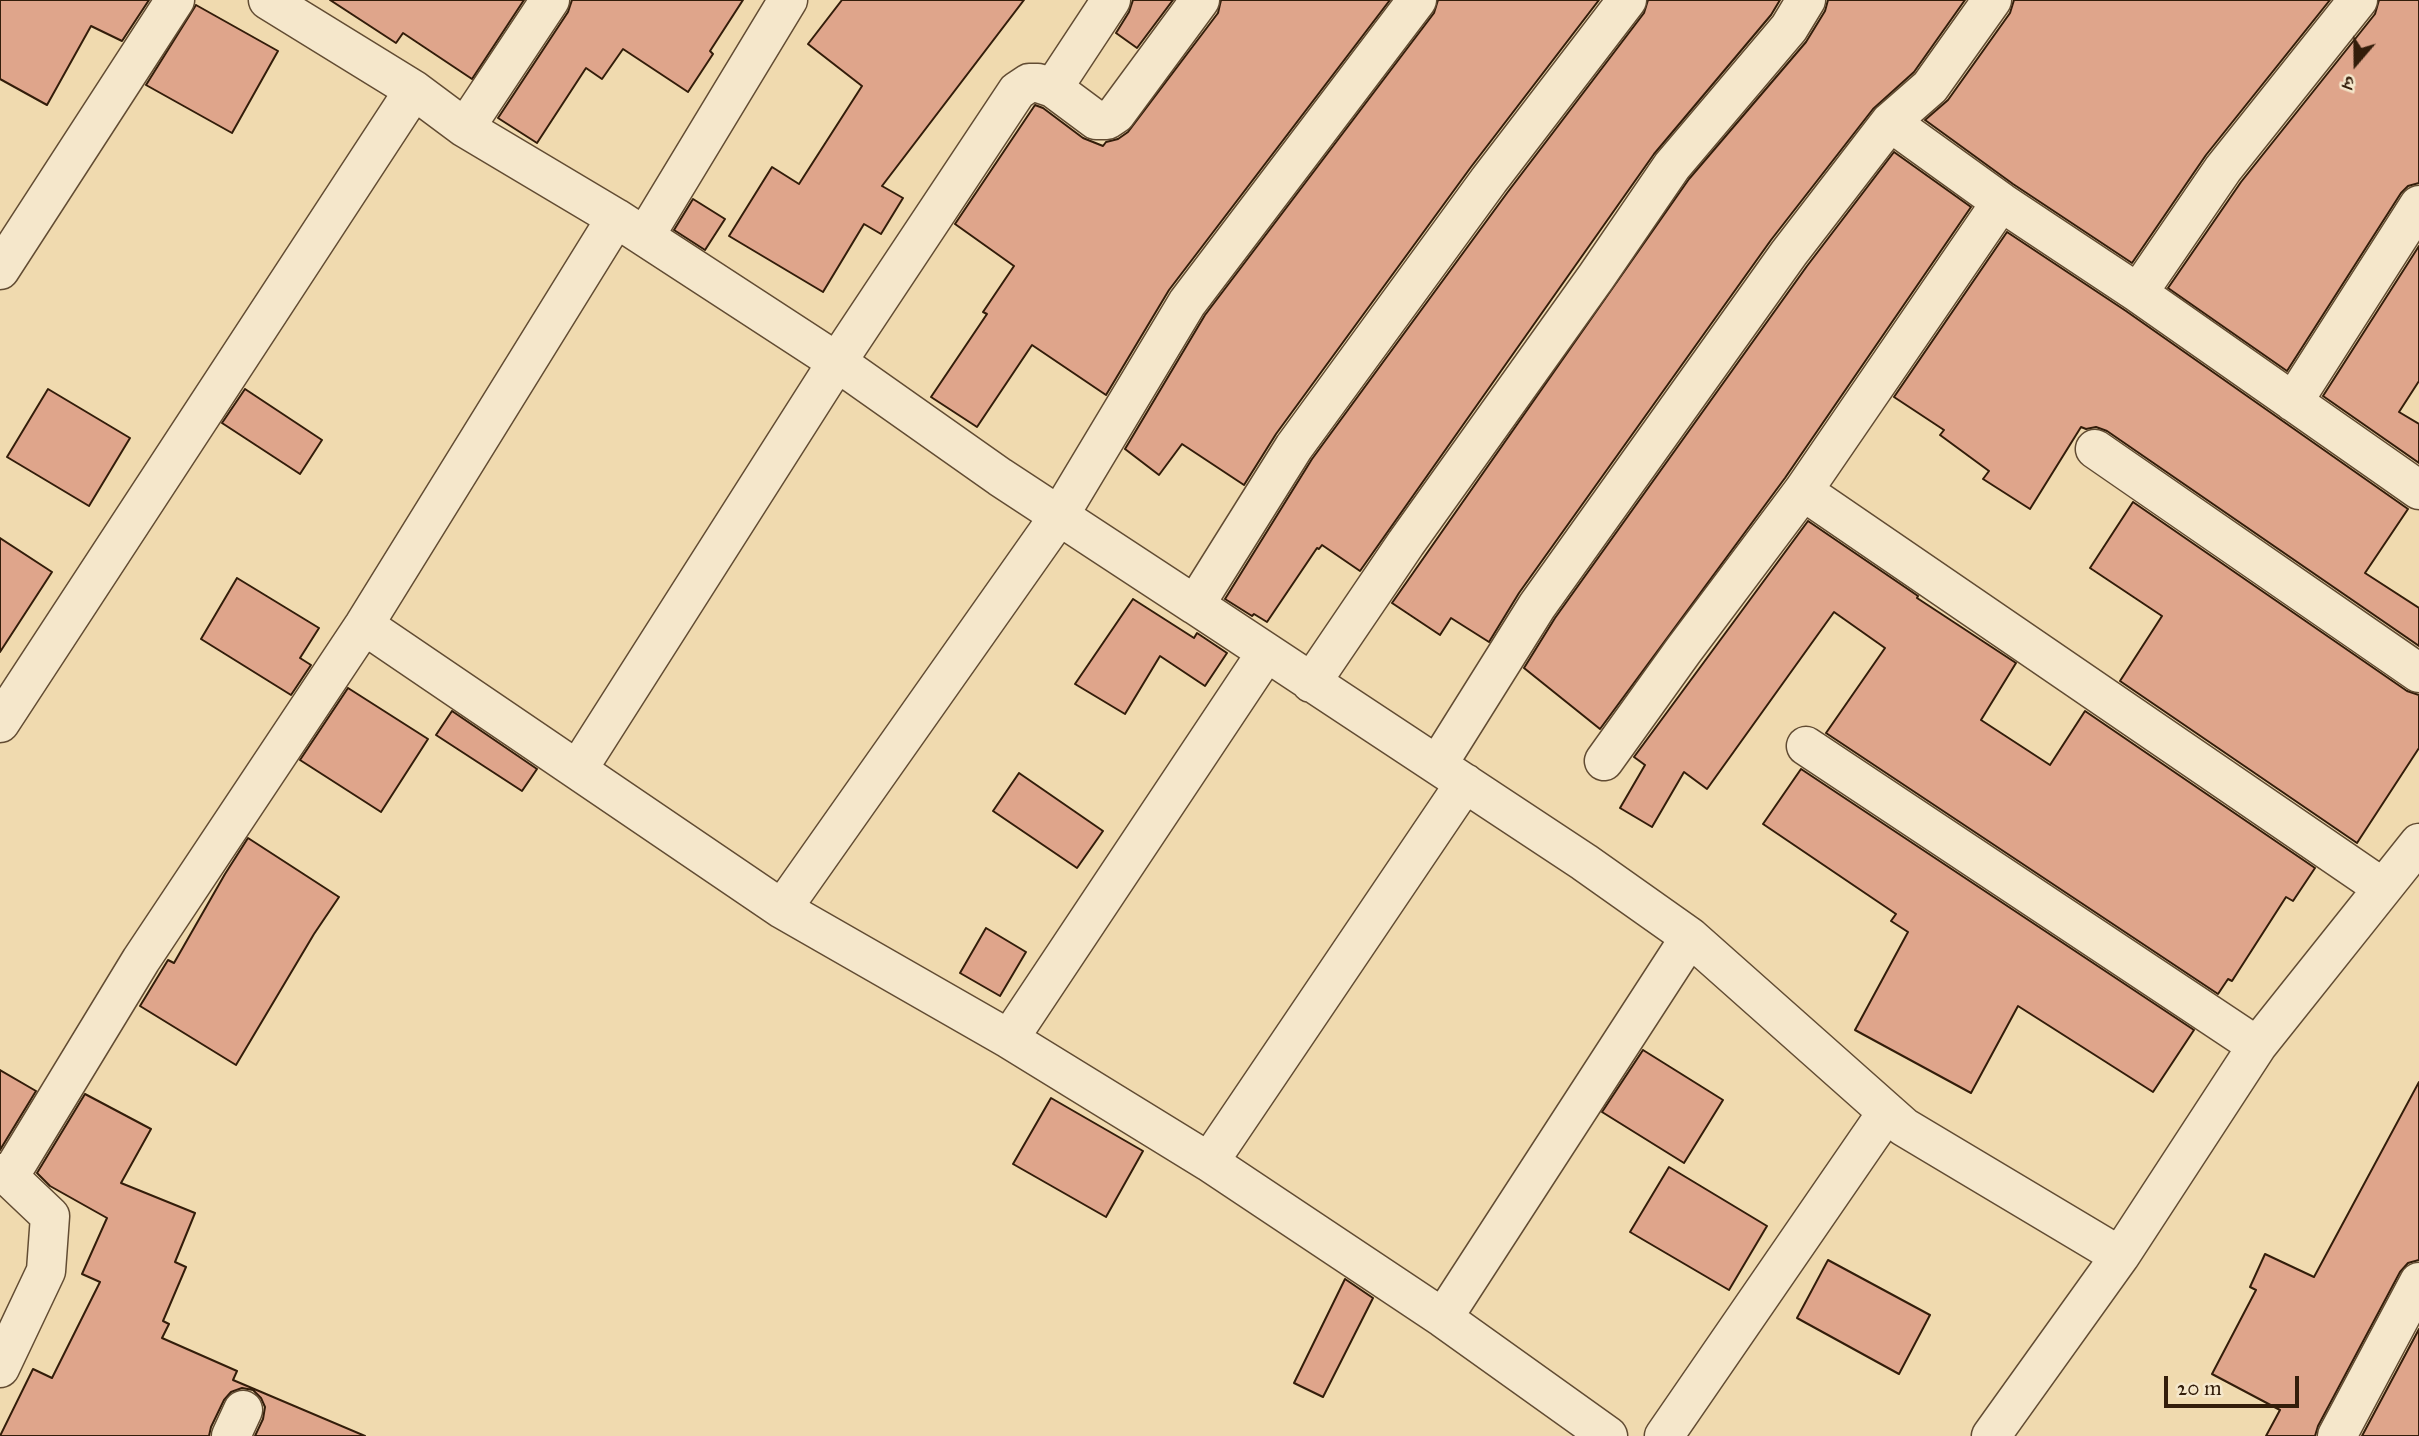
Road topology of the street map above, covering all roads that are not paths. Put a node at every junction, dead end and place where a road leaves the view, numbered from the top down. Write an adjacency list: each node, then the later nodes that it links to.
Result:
1 (175, 0): 19 (street)
2 (268, 0): 13 (street)
3 (550, 0): 15 (street)
4 (788, 0): 18 (street)
5 (1111, 0): 12 (street)
6 (1200, 0): 12 (street)
7 (1417, 0): 26 (street)
8 (1627, 0): 27 (street)
9 (1806, 0): 31 (street)
10 (1992, 0): 14 (street)
11 (2358, 0): 20 (street)
12 (1053, 88): 21 (street)
13 (415, 90): 15 (street); 32 (street)
14 (1890, 122): 16 (street); 36 (street)
15 (465, 128): 18 (street)
16 (2001, 202): 20 (street); 25 (street)
17 (2419, 205): 22 (street)
18 (630, 227): 21 (street); 28 (street)
19 (0, 270)
20 (2138, 293): 22 (street)
21 (837, 362): 26 (street); 35 (street)
22 (2293, 402): 24 (street)
23 (2095, 449): 30 (street)
24 (2419, 490)
25 (1803, 491): 34 (street); 37 (street)
26 (1059, 516): 27 (street); 38 (street)
27 (1195, 606): 29 (street)
28 (364, 625): 35 (street); 44 (street)
29 (1266, 653): 31 (street); 40 (street)
30 (2419, 673)
31 (1311, 682): 36 (street)
32 (0, 723)
33 (1806, 746): 41 (street)
34 (1604, 761)
35 (578, 769): 38 (street)
36 (1451, 774): 39 (street); 43 (street)
37 (2405, 870): 41 (street)
38 (782, 909): 40 (street)
39 (1690, 937): 42 (street); 47 (street)
40 (1009, 1039): 43 (street)
41 (2257, 1046): 45 (street)
42 (1887, 1112): 45 (street); 50 (street)
43 (1209, 1162): 47 (street)
44 (4, 1175): 48 (street)
45 (2120, 1256): 51 (street)
46 (2419, 1282): 52 (street)
47 (1444, 1318): 49 (street)
48 (0, 1368)
49 (1608, 1436)
50 (1664, 1436)
51 (1991, 1436)
52 (2337, 1436)

